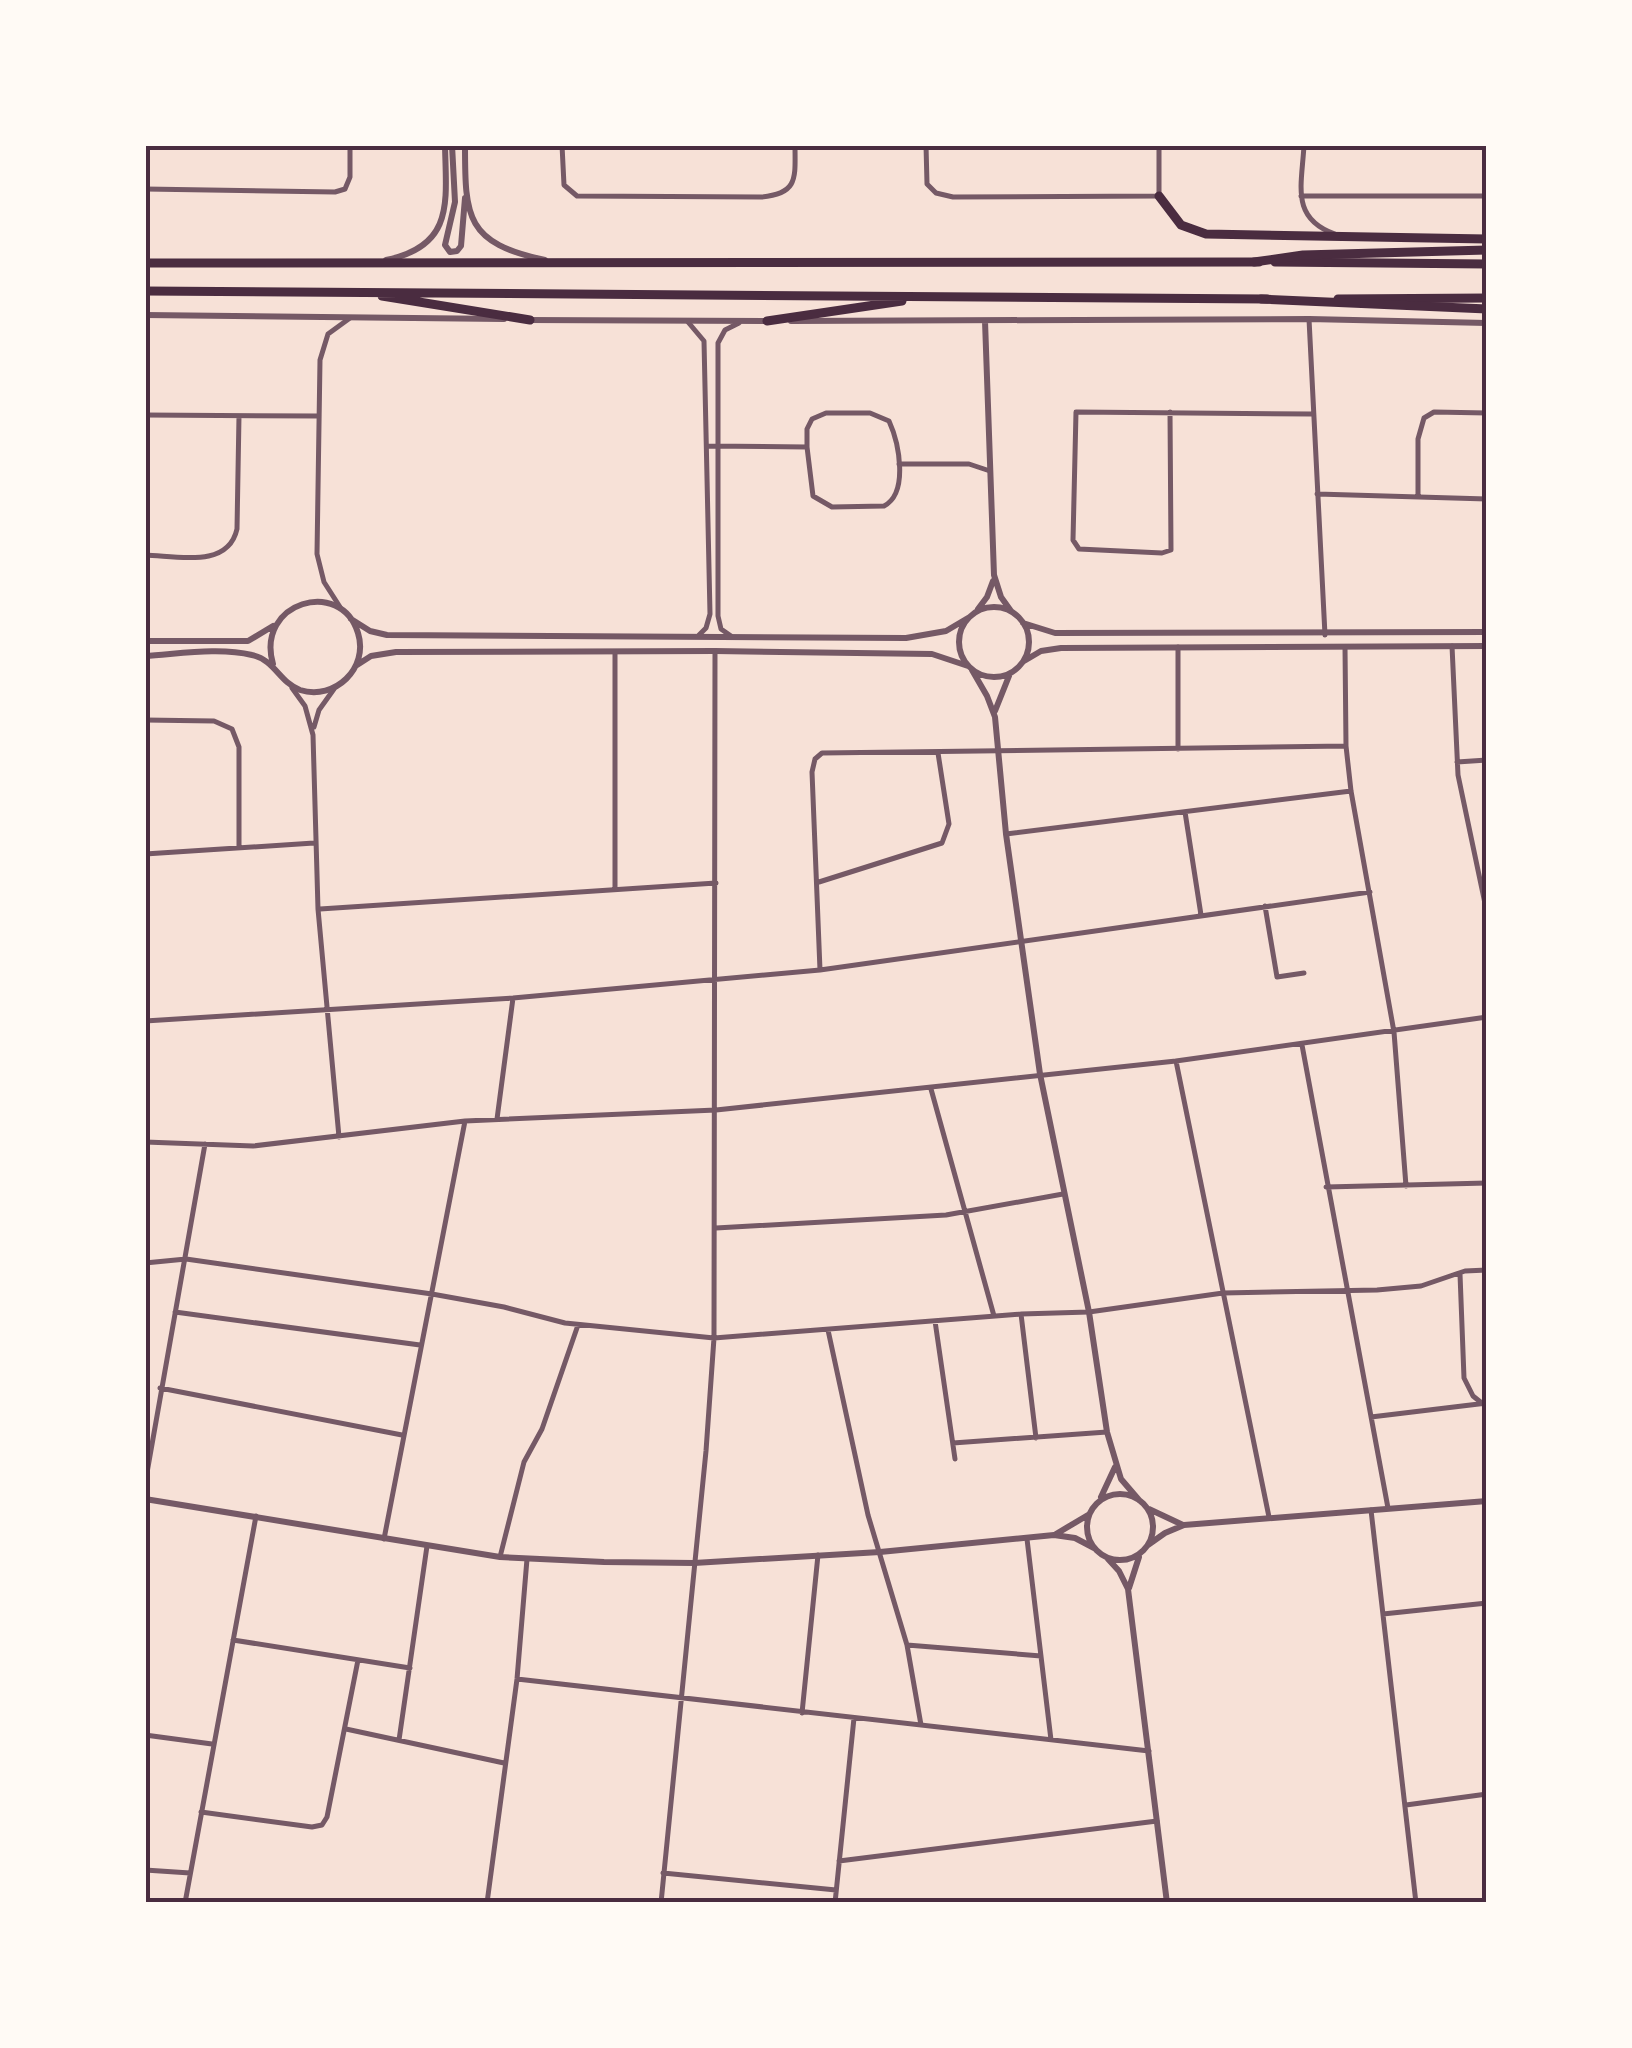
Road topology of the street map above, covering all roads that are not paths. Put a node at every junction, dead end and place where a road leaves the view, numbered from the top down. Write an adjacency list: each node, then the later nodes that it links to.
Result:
1 (350, 145): 9 (street)
2 (448, 145): 13 (street); 19 (street)
3 (465, 145): 13 (street)
4 (562, 145): 5 (street)
5 (795, 145)
6 (926, 145): 10 (street)
7 (1160, 145): 10 (street)
8 (1304, 145): 11 (street)
9 (145, 188)
10 (1159, 196): 14 (highway)
11 (1302, 196): 12 (street); 14 (street)
12 (1487, 196)
13 (465, 198): 20 (street)
14 (1343, 236): 15 (highway)
15 (1487, 239)
16 (1487, 250): 17 (highway)
17 (1254, 262): 20 (highway); 21 (highway)
18 (145, 263): 19 (highway)
19 (371, 263): 20 (highway)
20 (576, 264)
21 (1487, 264)
22 (145, 291): 23 (highway)
23 (355, 292): 24 (highway); 31 (highway)
24 (930, 296): 26 (highway); 34 (highway)
25 (1487, 298): 26 (highway)
26 (1261, 300): 27 (highway)
27 (1487, 309)
28 (145, 315): 29 (street)
29 (350, 318): 31 (street); 42 (street)
30 (1308, 319): 35 (street); 36 (street); 39 (street)
31 (530, 320): 32 (street)
32 (686, 320): 33 (street); 43 (street)
33 (744, 320): 34 (street); 44 (street)
34 (767, 321): 35 (street)
35 (985, 321): 47 (street)
36 (1487, 322)
37 (1170, 412): 37 (street); 39 (street)
38 (1487, 413): 49 (street)
39 (1312, 414): 48 (street)
40 (145, 415): 41 (street)
41 (239, 416): 42 (street); 51 (street)
42 (318, 416): 54 (street)
43 (706, 446): 44 (street); 60 (street)
44 (717, 446): 45 (street); 61 (street)
45 (808, 447): 46 (street); 46 (street)
46 (899, 464): 47 (street)
47 (990, 471): 52 (street)
48 (1316, 494): 49 (street); 59 (street)
49 (1418, 497): 50 (street)
50 (1487, 499)
51 (145, 555)
52 (994, 575): 53 (street); 55 (street)
53 (1010, 611): 55 (street); 57 (street)
54 (348, 616): 56 (street); 60 (street); 72 (street)
55 (970, 616): 61 (street); 73 (street)
56 (278, 622): 62 (street); 71 (street)
57 (1024, 623): 59 (street); 70 (street)
58 (1487, 632): 59 (street)
59 (1326, 634)
60 (696, 637): 61 (street)
61 (734, 637)
62 (145, 641)
63 (1452, 646): 64 (street); 66 (street); 85 (street)
64 (1487, 646)
65 (1178, 647): 66 (street); 70 (street); 81 (street)
66 (1345, 647): 80 (street)
67 (714, 651): 68 (street); 73 (street); 93 (street)
68 (615, 652): 72 (street); 94 (street)
69 (145, 656): 71 (street)
70 (1024, 662): 74 (street)
71 (274, 664): 75 (street)
72 (357, 665): 76 (street)
73 (970, 668): 74 (street); 77 (street)
74 (1011, 673): 77 (street)
75 (286, 682): 76 (street); 79 (street)
76 (334, 688): 79 (street)
77 (995, 717): 82 (street)
78 (145, 720): 90 (street)
79 (313, 735): 89 (street)
80 (1346, 746): 81 (street); 86 (street)
81 (1178, 749): 82 (street)
82 (998, 751): 83 (street); 88 (street)
83 (938, 753): 92 (street); 92 (street)
84 (1487, 760): 85 (street)
85 (1456, 762): 98 (street)
86 (1351, 791): 87 (street); 95 (street)
87 (1185, 812): 88 (street); 99 (street)
88 (1006, 834): 100 (street)
89 (314, 843): 90 (street); 97 (street)
90 (238, 848): 91 (street)
91 (145, 854)
92 (818, 882): 101 (street)
93 (716, 883): 94 (street); 103 (street)
94 (615, 889): 97 (street)
95 (1370, 892): 96 (street); 108 (street)
96 (1265, 906): 99 (street); 102 (street)
97 (318, 909): 105 (street)
98 (1487, 912)
99 (1201, 915): 100 (street)
100 (1022, 942): 101 (street); 111 (street)
101 (820, 970): 103 (street)
102 (1304, 973)
103 (713, 979): 104 (street); 113 (street)
104 (513, 998): 105 (street); 114 (street)
105 (328, 1010): 107 (street); 116 (street)
106 (1487, 1017): 108 (street)
107 (145, 1021)
108 (1394, 1032): 109 (street); 120 (street)
109 (1302, 1045): 110 (street); 121 (street)
110 (1176, 1062): 111 (street); 130 (street)
111 (1040, 1074): 112 (street); 122 (street)
112 (931, 1090): 113 (street); 123 (street)
113 (716, 1110): 114 (street); 124 (street)
114 (497, 1119): 115 (street)
115 (465, 1121): 116 (street); 131 (street)
116 (339, 1138): 118 (street)
117 (145, 1142): 118 (street)
118 (205, 1144): 125 (street)
119 (1487, 1183): 120 (street)
120 (1406, 1186): 121 (street)
121 (1326, 1187): 129 (street)
122 (1063, 1194): 123 (street); 133 (street)
123 (965, 1212): 124 (street); 135 (street)
124 (716, 1228): 139 (street)
125 (186, 1260): 126 (street); 131 (street); 132 (street)
126 (145, 1264)
127 (1487, 1270): 128 (street)
128 (1460, 1273): 129 (street); 142 (street)
129 (1348, 1289): 130 (street); 143 (street)
130 (1223, 1293): 133 (street); 160 (street)
131 (432, 1294): 137 (street); 140 (street)
132 (175, 1312): 140 (street); 141 (street)
133 (1088, 1312): 134 (street); 144 (street)
134 (1022, 1314): 135 (street); 146 (street)
135 (994, 1316): 136 (street)
136 (935, 1321): 138 (street); 147 (street)
137 (578, 1325): 139 (street); 170 (street)
138 (828, 1330): 139 (street); 168 (street)
139 (714, 1338): 174 (street)
140 (420, 1345): 145 (street)
141 (160, 1388): 145 (street); 150 (street)
142 (1485, 1403): 143 (street)
143 (1370, 1417): 156 (street)
144 (1107, 1432): 146 (street); 149 (street)
145 (402, 1435): 163 (street)
146 (1036, 1438): 147 (street)
147 (953, 1444): 148 (street)
148 (955, 1459)
149 (1115, 1466): 152 (street); 154 (street)
150 (145, 1484)
151 (145, 1498): 159 (street)
152 (1138, 1500): 154 (street); 155 (street)
153 (1487, 1500): 156 (street)
154 (1094, 1506): 158 (street)
155 (1146, 1506): 161 (street); 165 (street)
156 (1388, 1508): 157 (street)
157 (1372, 1510): 160 (street); 177 (street)
158 (1089, 1514): 162 (street); 167 (street)
159 (256, 1516): 163 (street); 178 (street)
160 (1269, 1518): 161 (street)
161 (1184, 1525): 165 (street)
162 (1054, 1535): 164 (street); 167 (street)
163 (384, 1538): 166 (street)
164 (1027, 1539): 168 (street); 180 (street)
165 (1148, 1545): 169 (street)
166 (428, 1546): 170 (street); 182 (street)
167 (1094, 1548): 173 (street)
168 (880, 1552): 171 (street); 179 (street)
169 (1141, 1554): 173 (street); 175 (street)
170 (500, 1556): 172 (street)
171 (818, 1556): 174 (street); 185 (street)
172 (527, 1558): 174 (street); 183 (street)
173 (1108, 1559): 175 (street)
174 (694, 1563): 184 (street)
175 (1128, 1589): 193 (street)
176 (1487, 1602): 177 (street)
177 (1383, 1614): 196 (street)
178 (233, 1640): 181 (street); 192 (street)
179 (907, 1645): 180 (street); 187 (street)
180 (1041, 1656): 191 (street)
181 (358, 1660): 182 (street); 188 (street)
182 (410, 1668): 190 (street)
183 (517, 1679): 184 (street); 194 (street)
184 (680, 1699): 185 (street); 201 (street)
185 (802, 1713): 186 (street)
186 (854, 1718): 187 (street); 199 (street)
187 (921, 1726): 191 (street)
188 (346, 1729): 190 (street); 197 (street)
189 (145, 1735): 192 (street)
190 (400, 1740): 194 (street)
191 (1051, 1740): 193 (street)
192 (214, 1744): 197 (street)
193 (1149, 1751): 198 (street)
194 (504, 1763): 205 (street)
195 (1487, 1794): 196 (street)
196 (1405, 1805): 209 (street)
197 (202, 1812): 202 (street)
198 (1157, 1821): 199 (street); 208 (street)
199 (840, 1861): 203 (street)
200 (145, 1870): 202 (street)
201 (664, 1873): 203 (street); 206 (street)
202 (190, 1874): 204 (street)
203 (836, 1890): 207 (street)
204 (185, 1903)
205 (488, 1903)
206 (660, 1903)
207 (835, 1903)
208 (1168, 1903)
209 (1416, 1903)

